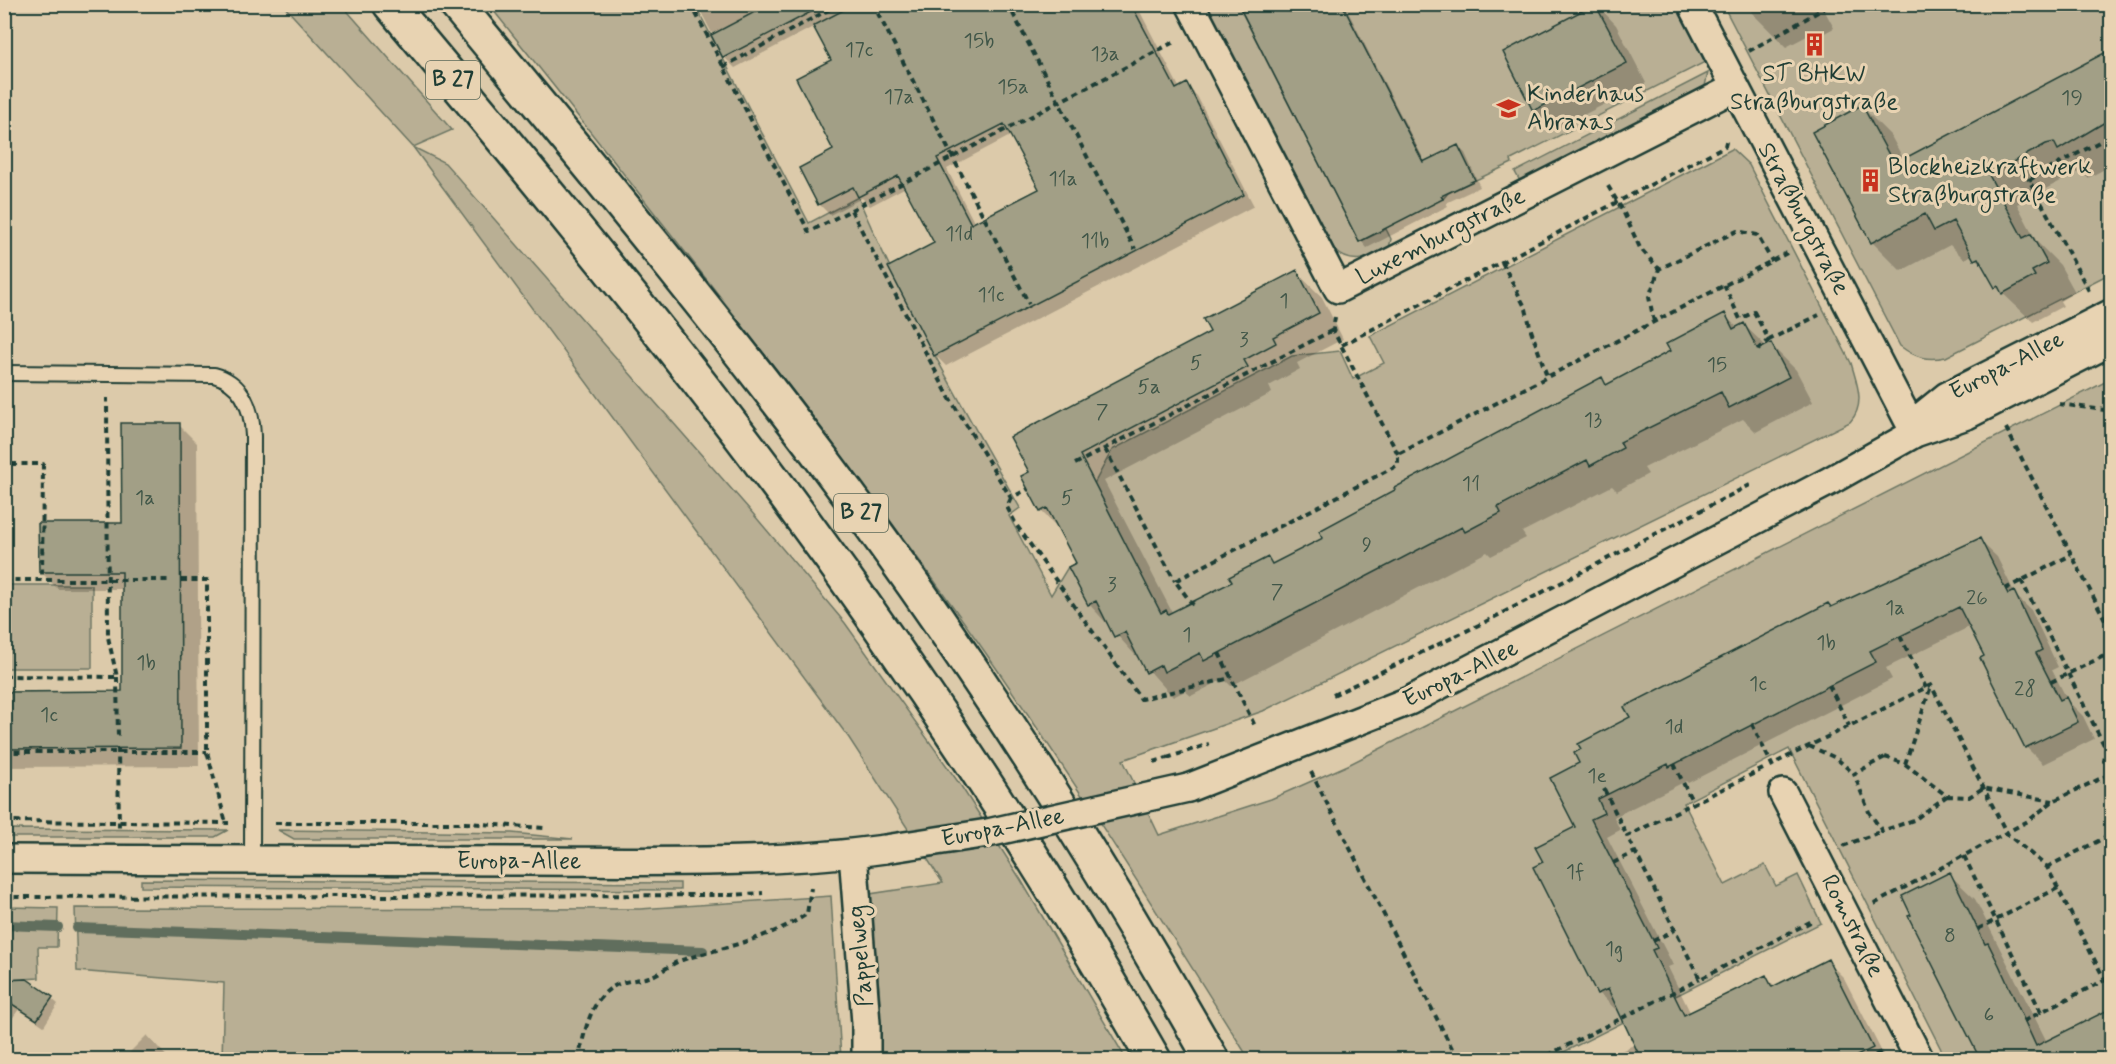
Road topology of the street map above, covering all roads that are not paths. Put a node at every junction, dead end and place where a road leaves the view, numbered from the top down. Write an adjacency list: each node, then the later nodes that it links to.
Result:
1 (390, 4): 7 (highway, B 27)
2 (418, 4): 7 (highway, B 27)
3 (456, 4): 18 (highway, B 27)
4 (1692, 4): 6 (street, Straßburgstraße)
5 (1196, 16): 6 (street, Luxemburgstraße)
6 (1734, 88): 11 (street, Straßburgstraße)
7 (510, 149): 17 (highway, B 27)
8 (2112, 313): 11 (street, Europa-Allee)
9 (2112, 341): 11 (street, Europa-Allee)
10 (4, 373): 15 (lane)
11 (1915, 433): 13 (street, Europa-Allee, bridge)
12 (1783, 793): 19 (street, Romstraße)
13 (853, 854): 15 (street, Europa-Allee); 16 (street, Pappelweg)
14 (4, 859): 15 (street, Europa-Allee)
15 (252, 861)
16 (866, 1059)
17 (1154, 1059)
18 (1212, 1059)
19 (1920, 1059)

